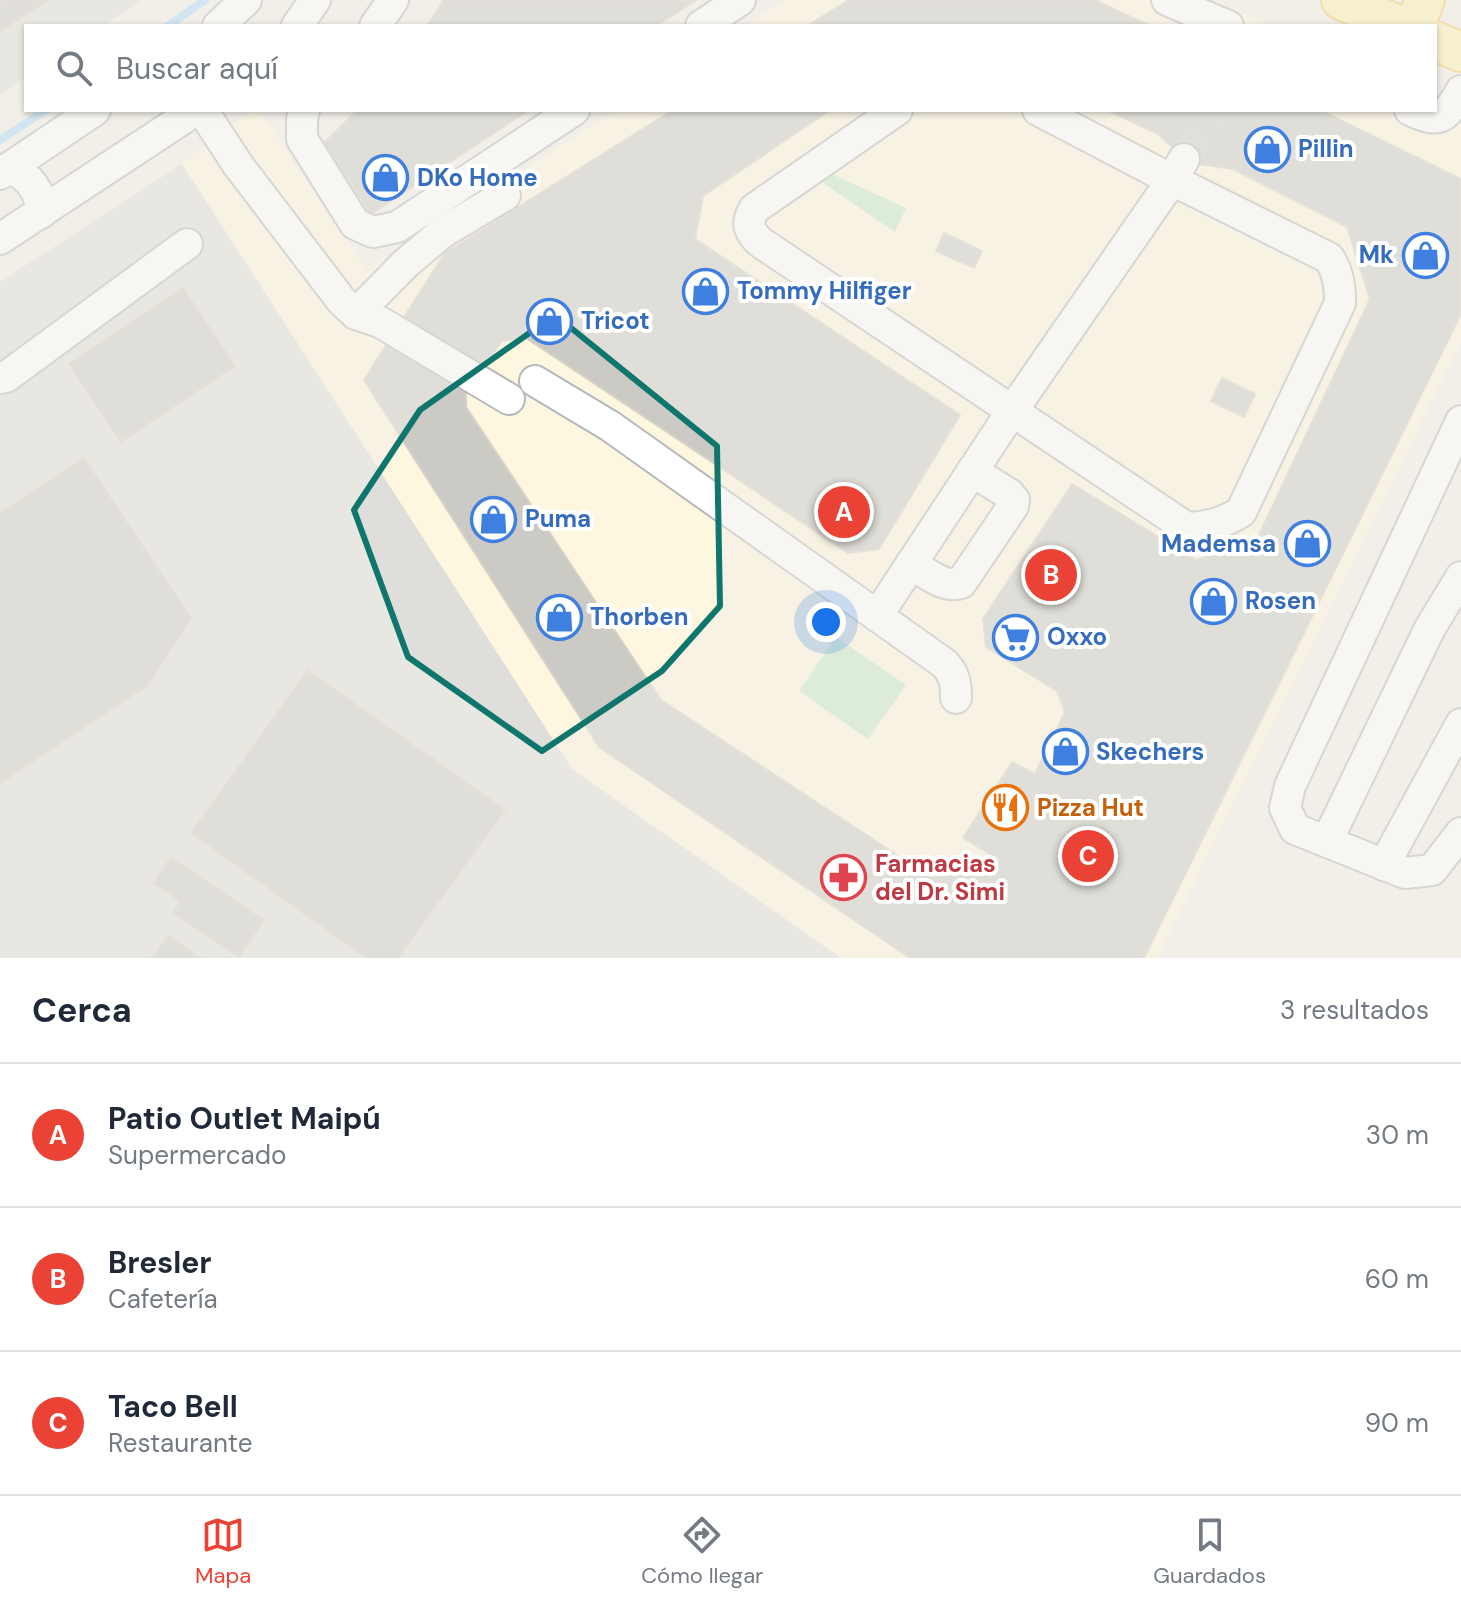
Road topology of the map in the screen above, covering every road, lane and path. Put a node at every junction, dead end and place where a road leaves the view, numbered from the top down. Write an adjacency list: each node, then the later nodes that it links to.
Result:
1 (246, 0): 8 (street)
2 (315, 0): 9 (street)
3 (393, 0): 10 (street)
4 (740, 0): 11 (street)
5 (1167, 0): 12 (street)
6 (1341, 0): 13 (main road)
7 (1425, 0): 14 (main road)
8 (220, 24)
9 (298, 24)
10 (376, 24)
11 (704, 24)
12 (1223, 24)
13 (1395, 24)
14 (1409, 24)
15 (1437, 42): 16 (main road)
16 (1461, 52)
17 (1461, 91): 25 (street)
18 (92, 112): 27 (street)
19 (193, 112): 29 (street)
20 (203, 112): 32 (street)
21 (304, 112): 22 (street)
22 (571, 112)
23 (894, 112): 36 (street)
24 (1043, 112): 26 (street)
25 (1414, 112)
26 (1178, 169): 36 (street); 36 (street)
27 (5, 171): 29 (street)
28 (505, 195): 32 (street)
29 (41, 213): 30 (street)
30 (0, 239)
31 (187, 244): 33 (street)
32 (356, 314): 35 (street)
33 (0, 378)
34 (535, 381): 42 (street)
35 (509, 399)
36 (1012, 411): 39 (street)
37 (1461, 421): 38 (street)
38 (1451, 466): 46 (street)
39 (972, 471): 40 (street); 40 (street)
40 (911, 564): 42 (street)
41 (1461, 577): 46 (street)
42 (877, 616): 43 (street)
43 (956, 698)
44 (1461, 724): 47 (street)
45 (1461, 833): 47 (street)
46 (1327, 841): 47 (street)
47 (1384, 865)

